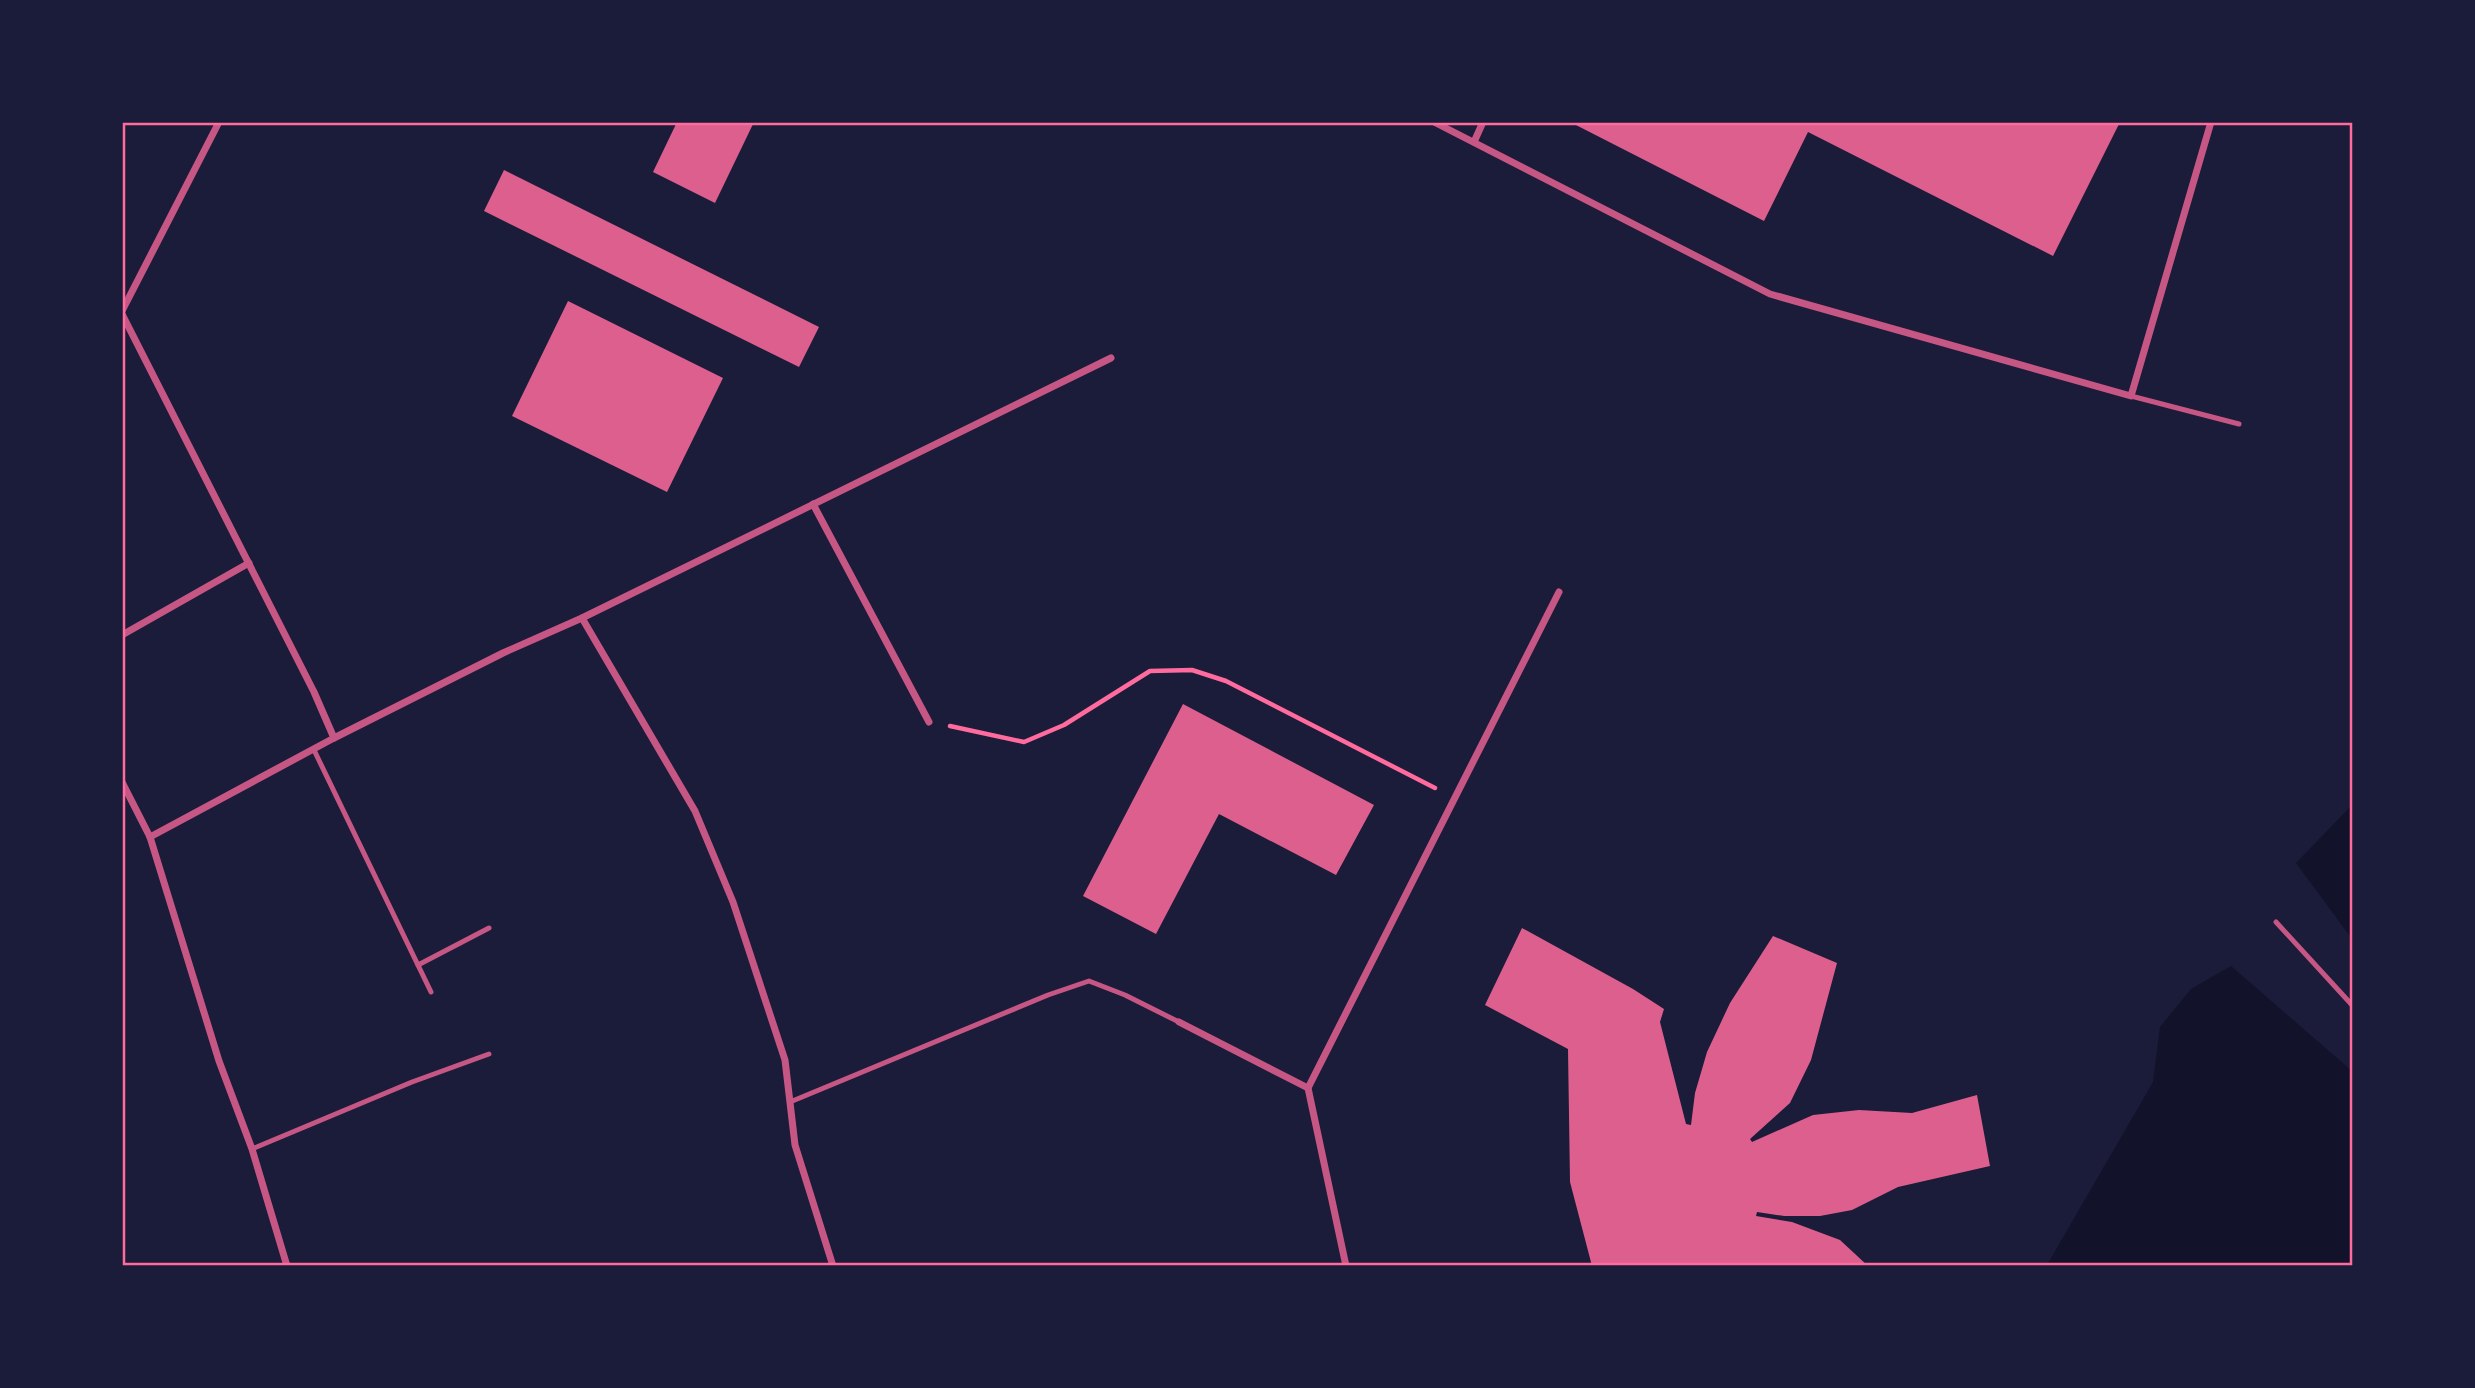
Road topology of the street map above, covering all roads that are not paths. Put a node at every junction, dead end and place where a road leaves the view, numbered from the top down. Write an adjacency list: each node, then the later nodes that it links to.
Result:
1 (219, 122): 6 (street)
2 (1434, 122): 5 (street)
3 (1483, 122): 5 (street)
4 (2211, 122): 8 (street)
5 (1474, 142): 8 (street)
6 (122, 313): 11 (street)
7 (1111, 358): 10 (street)
8 (2131, 396): 9 (lane)
9 (2239, 425)
10 (813, 504): 13 (street); 15 (street)
11 (249, 563): 14 (street); 16 (street)
12 (1559, 592): 27 (street)
13 (582, 618): 16 (street); 28 (street)
14 (122, 635)
15 (929, 722)
16 (334, 738): 17 (street)
17 (314, 750): 19 (street); 22 (lane)
18 (122, 782): 19 (street)
19 (150, 837): 29 (street)
20 (2276, 922): 24 (lane)
21 (489, 928): 22 (lane)
22 (418, 965): 23 (lane)
23 (432, 992)
24 (2353, 1005)
25 (1179, 1022): 27 (street); 28 (lane)
26 (489, 1054): 29 (lane)
27 (1308, 1088): 32 (street)
28 (790, 1102): 31 (street)
29 (252, 1149): 30 (street)
30 (287, 1265)
31 (834, 1265)
32 (1346, 1265)

